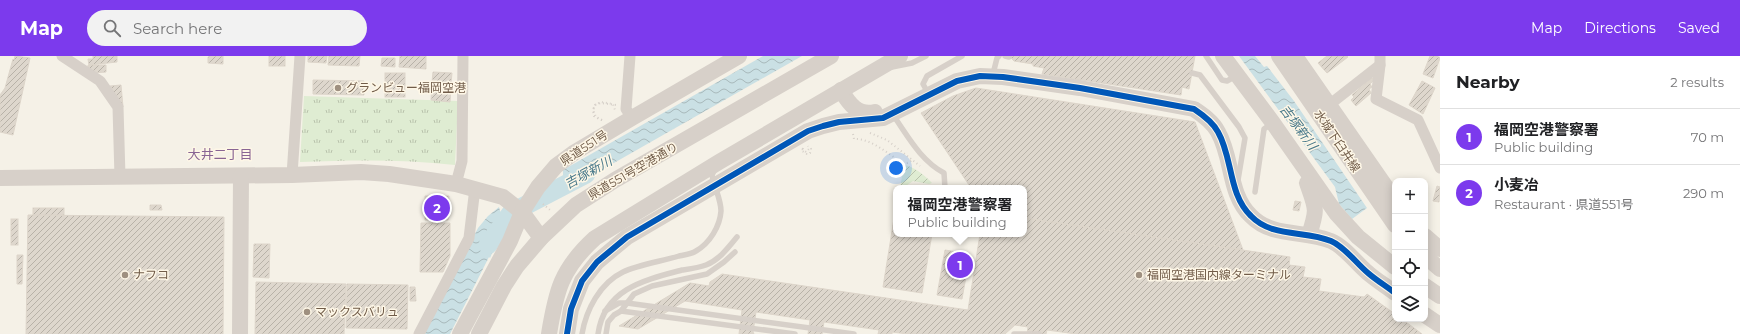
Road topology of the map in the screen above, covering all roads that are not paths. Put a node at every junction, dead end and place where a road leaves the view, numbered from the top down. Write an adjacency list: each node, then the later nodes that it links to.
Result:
1 (62, 56): 32 (street)
2 (300, 56): 30 (street)
3 (463, 56): 34 (street)
4 (630, 56): 25 (street)
5 (739, 56): 25 (street, 県道551号)
6 (832, 56): 45 (street, 県道551号空港通り)
7 (900, 56): 16 (street)
8 (926, 56): 16 (lane)
9 (962, 56): 21 (lane)
10 (999, 56): 19 (lane)
11 (1206, 56): 18 (lane)
12 (1223, 56): 18 (street)
13 (1272, 56): 14 (street)
14 (1286, 59): 23 (street, 水城下臼井線); 42 (street, 水城下臼井線)
15 (1380, 60): 23 (street); 29 (street)
16 (874, 71): 20 (street)
17 (1192, 73): 38 (lane)
18 (1238, 74): 26 (street)
19 (993, 77): 21 (street); 38 (street)
20 (841, 90): 22 (street); 28 (street)
21 (929, 96): 22 (street)
22 (914, 103): 24 (street)
23 (1329, 105): 40 (street, 水城下臼井線)
24 (893, 114): 35 (lane); 36 (street)
25 (632, 118): 41 (street, 県道551号)
26 (1273, 122): 27 (street); 39 (lane)
27 (1299, 160): 43 (street); 50 (street)
28 (719, 162): 36 (lane); 64 (street)
29 (1440, 168)
30 (292, 175): 31 (street); 34 (street)
31 (241, 176): 32 (street); 60 (street)
32 (120, 177): 33 (street)
33 (0, 178)
34 (456, 184): 37 (street)
35 (945, 185)
36 (714, 187): 65 (street); 66 (lane)
37 (475, 188): 41 (street); 61 (street)
38 (1236, 192): 43 (street)
39 (1255, 192)
40 (1392, 196)
41 (526, 218): 45 (street); 62 (street, 県道551号)
42 (1392, 220)
43 (1309, 235): 53 (street)
44 (737, 237): 56 (lane)
45 (541, 238): 63 (street, 県道551号空港通り)
46 (1428, 239): 47 (street)
47 (1440, 249)
48 (734, 252): 55 (lane)
49 (1428, 258): 51 (street)
50 (1392, 265)
51 (1440, 268)
52 (1428, 288): 54 (street)
53 (1392, 291)
54 (1440, 296)
55 (627, 302): 56 (lane); 57 (lane); 70 (lane)
56 (605, 311): 67 (lane)
57 (621, 311): 68 (lane); 69 (lane)
58 (1428, 317): 59 (street)
59 (1440, 325)
60 (240, 334)
61 (419, 334)
62 (460, 334)
63 (479, 334)
64 (549, 334)
65 (567, 334)
66 (582, 334)
67 (598, 334)
68 (606, 334)
69 (795, 334)
70 (854, 334)
71 (1014, 334): 72 (lane)
72 (1039, 334)

